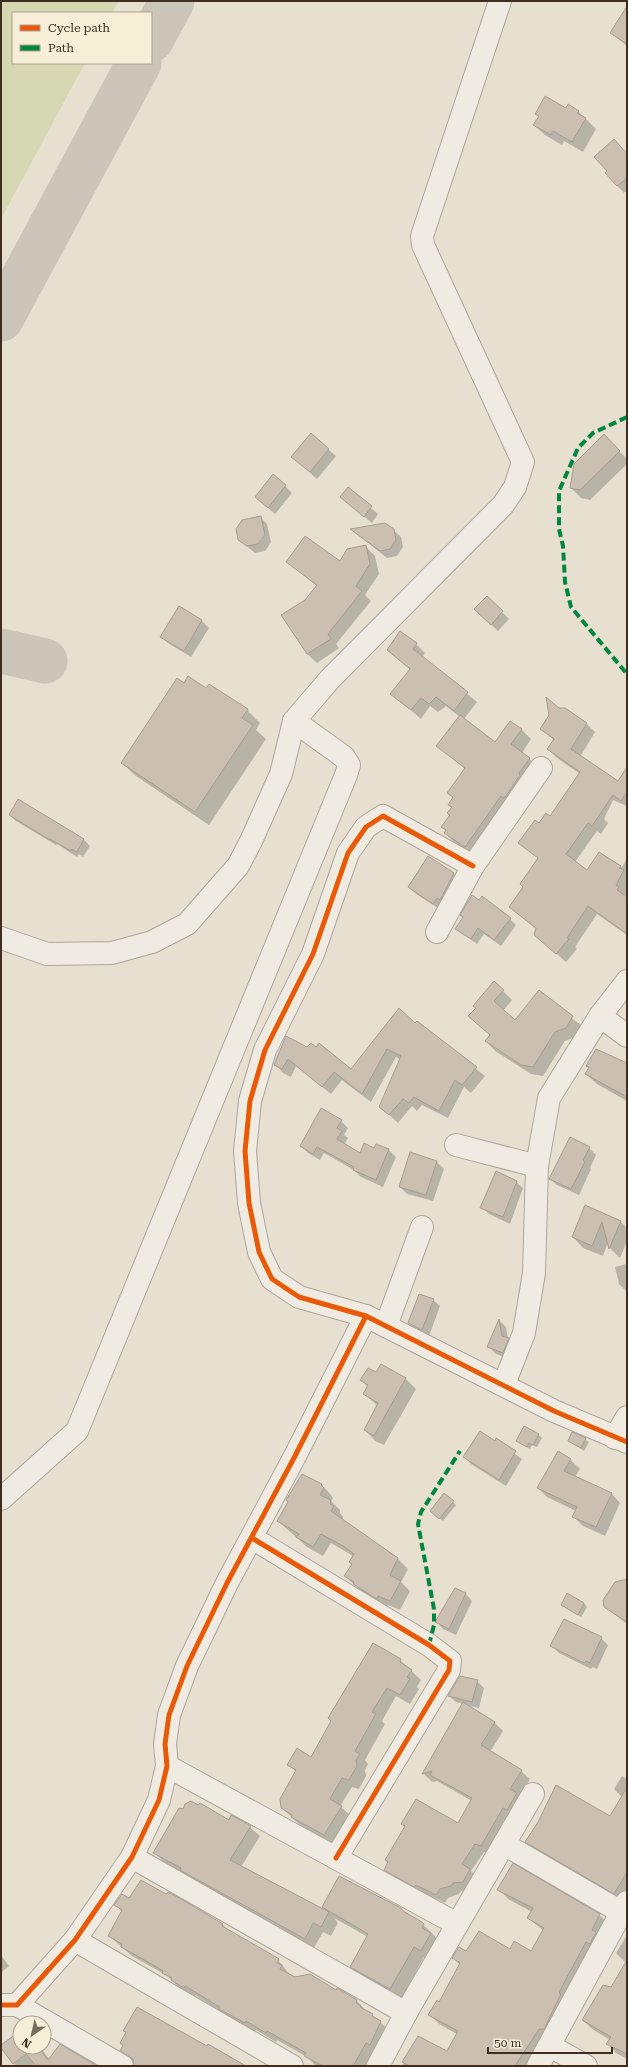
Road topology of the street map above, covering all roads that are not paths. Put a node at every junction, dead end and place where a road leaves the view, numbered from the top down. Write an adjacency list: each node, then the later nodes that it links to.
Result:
1 (500, 1): 2 (street)
2 (294, 720): 6 (street); 18 (street)
3 (541, 768): 4 (street)
4 (474, 866): 5 (street); 13 (street)
5 (437, 932)
6 (1, 938)
7 (627, 981): 8 (street)
8 (600, 1016): 9 (street); 11 (street)
9 (627, 1036)
10 (456, 1145): 11 (street)
11 (537, 1166): 15 (street)
12 (422, 1227): 14 (street)
13 (366, 1316): 14 (street); 19 (street)
14 (386, 1326): 15 (street)
15 (504, 1384): 17 (street)
16 (627, 1417): 17 (street)
17 (621, 1440)
18 (1, 1499)
19 (252, 1538): 20 (street); 24 (street)
20 (167, 1766): 23 (street); 24 (street)
21 (533, 1794): 22 (street)
22 (504, 1844): 25 (street); 26 (street)
23 (132, 1856): 27 (street); 29 (street)
24 (336, 1858): 26 (street)
25 (624, 1907): 30 (street)
26 (457, 1924): 29 (street)
27 (75, 1940): 28 (street); 32 (street)
28 (9, 2005): 31 (street)
29 (406, 2013): 33 (street)
30 (550, 2046): 34 (street); 35 (street)
31 (122, 2066)
32 (292, 2066)
33 (378, 2066)
34 (538, 2066)
35 (586, 2066)

